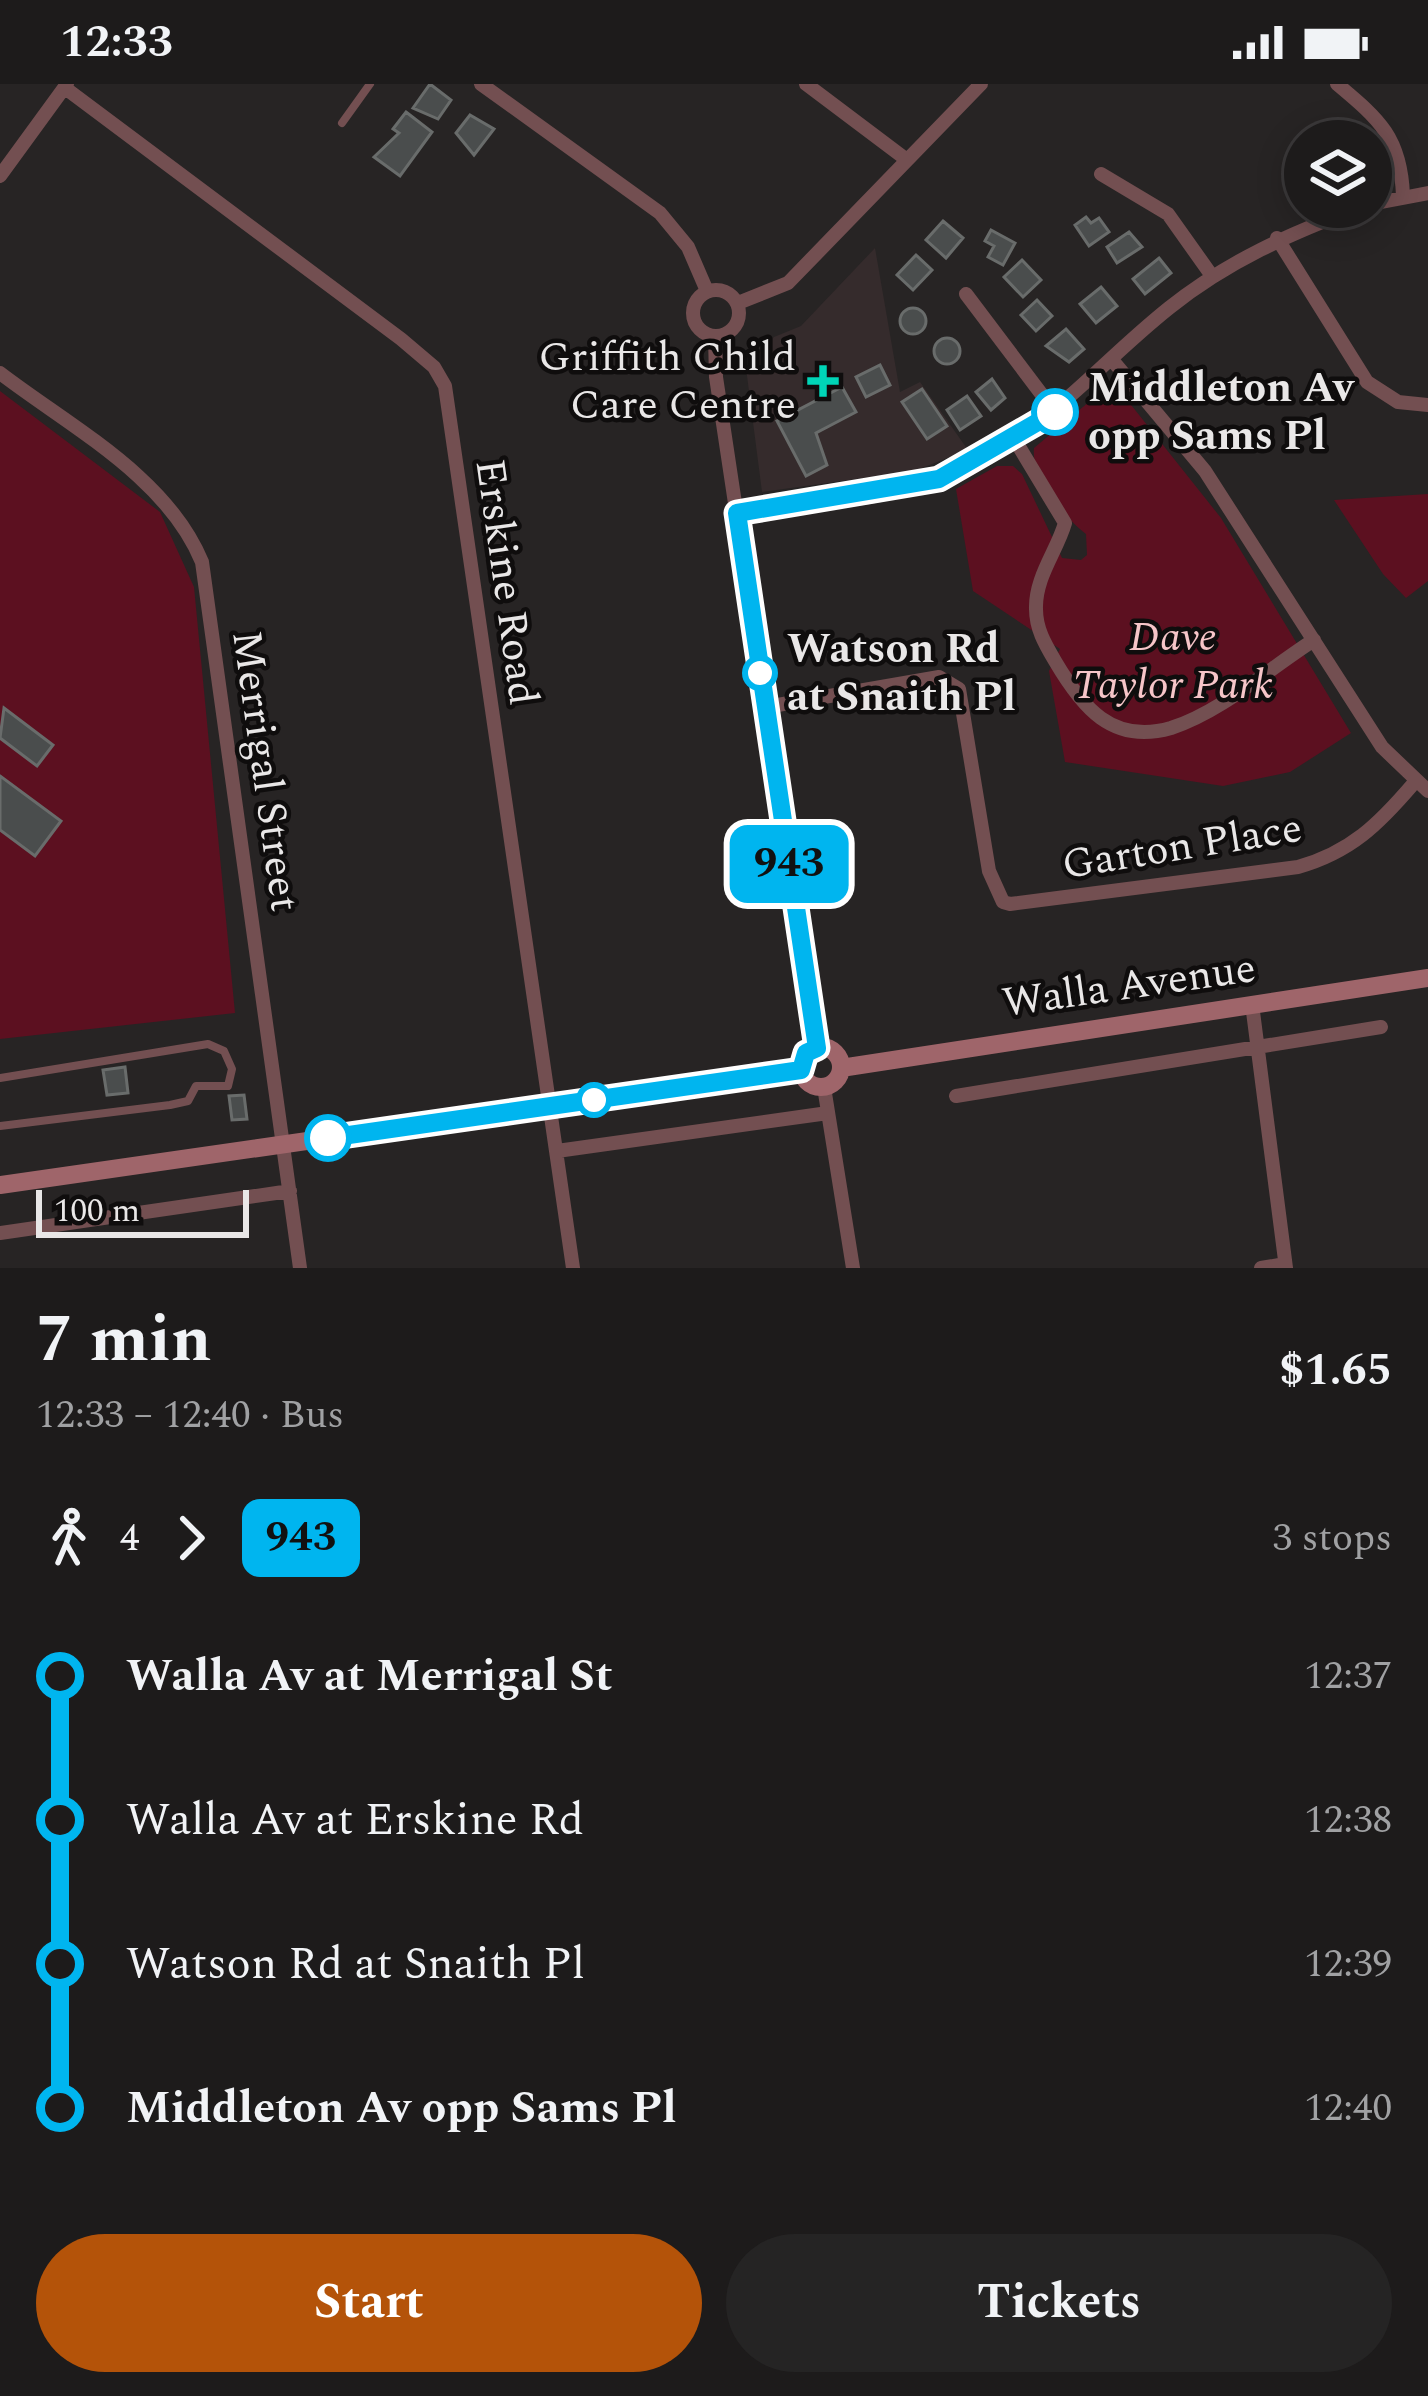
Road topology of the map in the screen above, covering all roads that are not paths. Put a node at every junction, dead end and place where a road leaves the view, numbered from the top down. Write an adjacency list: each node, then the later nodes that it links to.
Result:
1 (370, 84): 7 (lane)
2 (481, 84): 17 (street)
3 (806, 84): 8 (street)
4 (981, 84): 8 (street)
5 (1337, 84): 12 (street)
6 (66, 86): 10 (street); 40 (street, Erskine Road)
7 (342, 123)
8 (907, 160): 19 (street)
9 (1101, 173): 16 (street)
10 (0, 176)
11 (1428, 193): 12 (street)
12 (1403, 196): 13 (street)
13 (1392, 199)
14 (1304, 228): 15 (street)
15 (1277, 238): 16 (street); 23 (street)
16 (1211, 276): 21 (street)
17 (706, 291): 19 (street); 20 (street)
18 (966, 294): 24 (street)
19 (738, 303): 20 (street)
20 (715, 337): 26 (street)
21 (1113, 361): 24 (street); 27 (street)
22 (0, 373): 43 (street, Merrigal Street)
23 (1428, 405)
24 (1055, 412): 25 (street)
25 (1015, 440): 26 (street); 27 (street)
26 (737, 513): 28 (street)
27 (1314, 640): 29 (street)
28 (766, 706): 29 (street, Garton Place); 34 (street)
29 (1421, 787)
30 (1428, 978): 31 (street, Walla Avenue)
31 (1252, 1004): 33 (street); 35 (street, Walla Avenue)
32 (1381, 1027): 33 (street, Walla Avenue)
33 (1258, 1047): 39 (street, Walla Avenue); 48 (street)
34 (817, 1048): 35 (street); 36 (street)
35 (841, 1068): 38 (street)
36 (801, 1070): 38 (street); 40 (street)
37 (0, 1078): 42 (lane)
38 (824, 1087): 41 (street)
39 (956, 1096)
40 (551, 1106): 43 (street); 44 (street, Erskine Road)
41 (828, 1113): 44 (street); 51 (street)
42 (0, 1126)
43 (283, 1144): 45 (street); 46 (street, Merrigal Street)
44 (557, 1151): 50 (street, Erskine Road)
45 (0, 1185)
46 (290, 1191): 47 (street); 49 (street, Merrigal Street)
47 (0, 1233)
48 (1285, 1266): 52 (street)
49 (300, 1268)
50 (574, 1268)
51 (853, 1268)
52 (1261, 1268)

